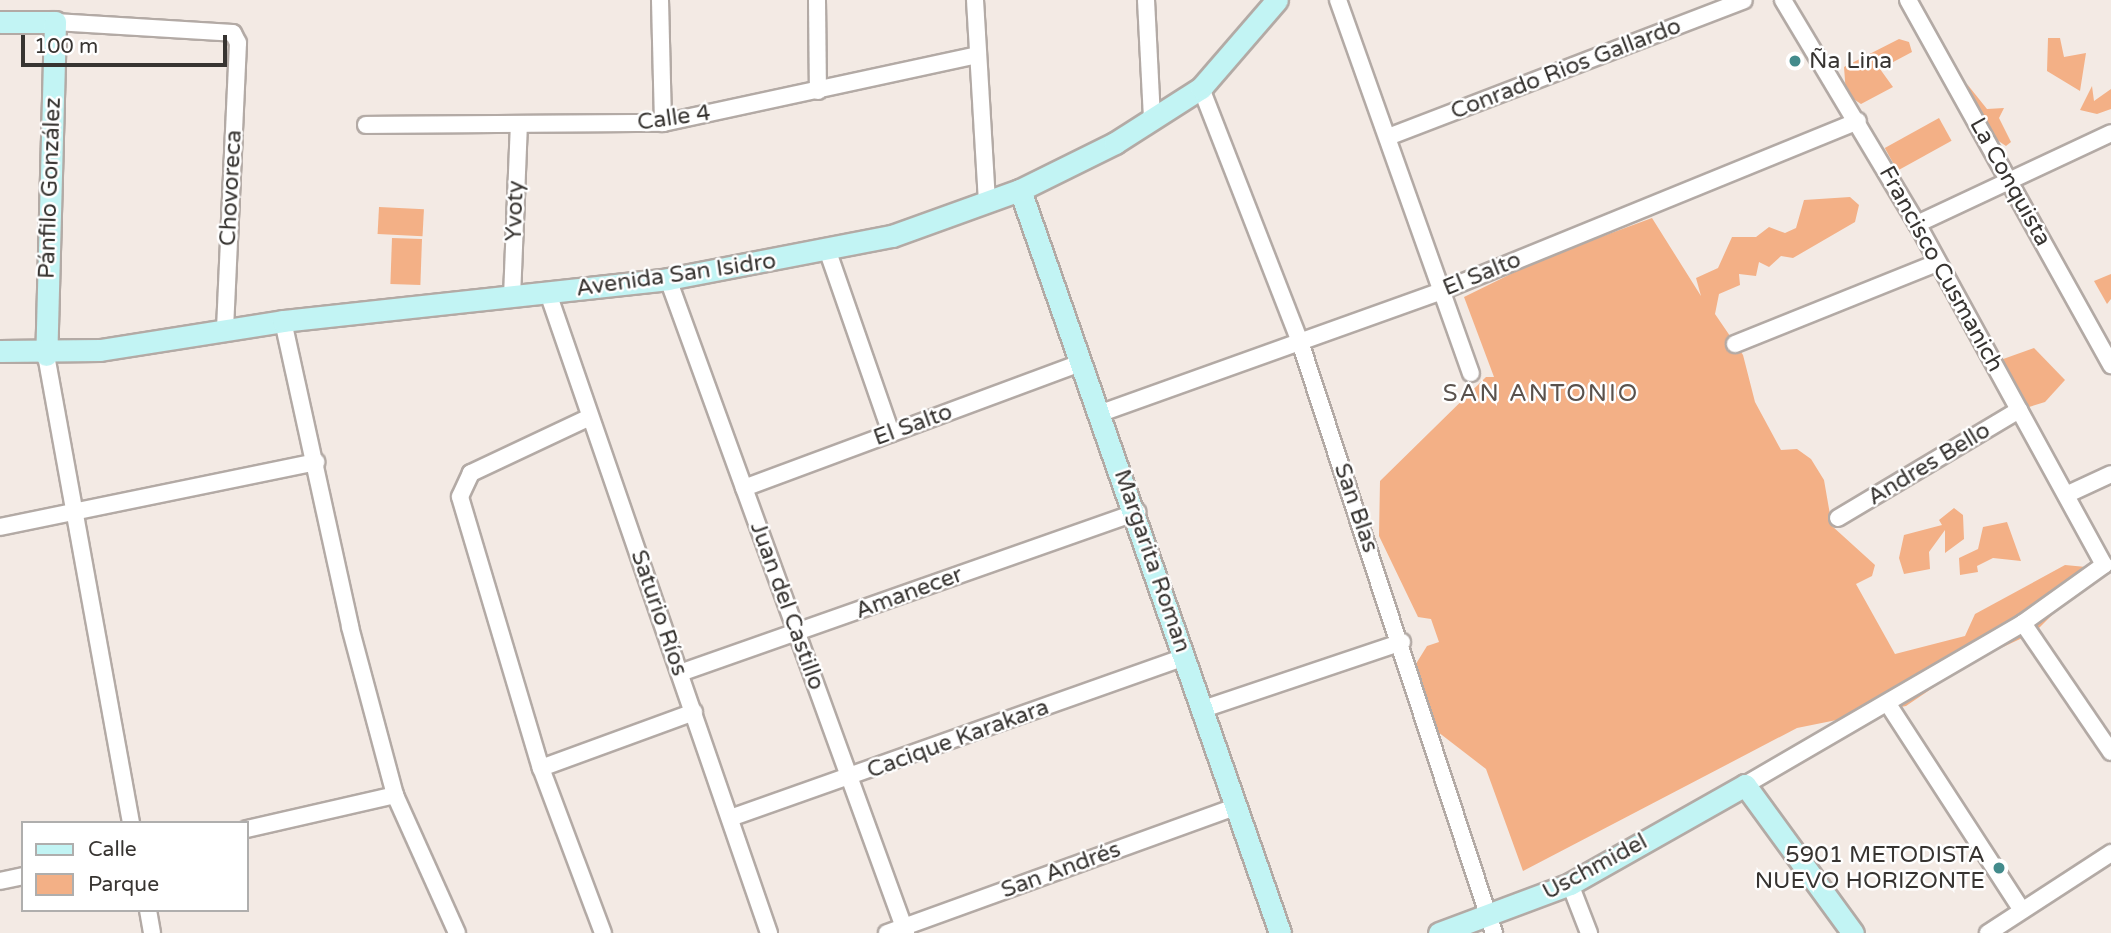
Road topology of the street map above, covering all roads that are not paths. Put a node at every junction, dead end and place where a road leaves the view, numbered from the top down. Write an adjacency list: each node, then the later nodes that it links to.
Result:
1 (660, 0): 17 (street)
2 (817, 0): 14 (street)
3 (975, 0): 12 (street)
4 (1146, 0): 15 (street)
5 (1277, 0): 13 (street, Avenida San Isidro)
6 (1338, 0): 21 (street)
7 (1744, 0): 21 (street, Conrado Rios Gallardo)
8 (1783, 0): 16 (street, Francisco Cusmanich)
9 (1908, 0): 22 (street, La Conquista)
10 (0, 22): 11 (street)
11 (55, 22): 33 (street, Chovoreca); 37 (street, Pánfilo González)
12 (977, 55): 14 (street, Calle 4); 24 (street)
13 (1201, 89): 15 (street, Avenida San Isidro); 35 (street, San Blas)
14 (818, 91): 17 (street, Calle 4)
15 (1152, 120): 23 (street, Avenida San Isidro)
16 (1858, 121): 25 (street, Francisco Cusmanich); 29 (street, El Salto)
17 (663, 123): 19 (street, Calle 4)
18 (366, 125): 19 (street, Calle 4)
19 (519, 125): 31 (street, Yvoty)
20 (2111, 133): 22 (street)
21 (1388, 137): 29 (street)
22 (2010, 180): 25 (street); 39 (street, La Conquista)
23 (1020, 190): 24 (street, Avenida San Isidro); 38 (street, Margarita Roman)
24 (987, 203): 26 (street, Avenida San Isidro)
25 (1917, 224): 27 (street, Francisco Cusmanich)
26 (828, 252): 28 (street, Avenida San Isidro); 44 (street)
27 (1937, 263): 34 (street); 41 (street, Francisco Cusmanich)
28 (668, 279): 30 (street, Avenida San Isidro); 47 (street, Juan del Castillo)
29 (1444, 290): 35 (street, El Salto); 40 (street)
30 (548, 293): 31 (street, Avenida San Isidro); 43 (street, Saturio Ríos)
31 (512, 297): 32 (street, Avenida San Isidro)
32 (283, 321): 33 (street, Avenida San Isidro); 45 (street)
33 (225, 333): 37 (street, Avenida San Isidro)
34 (1735, 344)
35 (1301, 345): 42 (street, El Salto); 55 (street, San Blas)
36 (0, 351): 37 (street, Avenida San Isidro)
37 (46, 355): 50 (street)
38 (1082, 362): 42 (street, Margarita Roman); 44 (street, El Salto)
39 (2111, 366)
40 (1471, 373)
41 (2019, 410): 48 (street, Francisco Cusmanich); 51 (street, Andres Bello)
42 (1101, 413): 49 (street, Margarita Roman)
43 (590, 417): 57 (street, Saturio Ríos); 62 (street)
44 (891, 433): 47 (street, El Salto)
45 (316, 462): 50 (street); 65 (street)
46 (2111, 474): 48 (street)
47 (744, 488): 54 (street, Juan del Castillo)
48 (2068, 494): 53 (street, Francisco Cusmanich)
49 (1137, 512): 54 (street, Amanecer); 56 (street, Margarita Roman)
50 (75, 514): 52 (street); 68 (street)
51 (1838, 518)
52 (0, 527)
53 (2023, 623): 58 (street, Francisco Cusmanich); 61 (street)
54 (797, 633): 57 (street, Amanecer); 63 (street, Juan del Castillo)
55 (1402, 642): 59 (street); 76 (street, San Blas)
56 (1185, 657): 59 (street, Margarita Roman); 63 (street, Cacique Karakara)
57 (680, 673): 60 (street, Saturio Ríos)
58 (1888, 704): 64 (street, Francisco Cusmanich); 74 (street)
59 (1203, 709): 66 (street, Margarita Roman)
60 (694, 712): 62 (street); 67 (street, Saturio Ríos)
61 (2111, 752)
62 (541, 768): 80 (street)
63 (850, 778): 67 (street, Cacique Karakara); 77 (street, Juan del Castillo)
64 (1745, 785): 73 (street, Uschmidel); 86 (street)
65 (395, 795): 69 (street); 79 (street)
66 (1235, 807): 77 (street, San Andrés); 83 (street, Margarita Roman)
67 (730, 818): 81 (street, Saturio Ríos)
68 (131, 821)
69 (248, 829)
70 (2111, 853): 74 (street)
71 (21, 876): 72 (street)
72 (0, 881)
73 (1570, 884): 76 (street, Uschmidel); 85 (street)
74 (2022, 910): 87 (street)
75 (148, 912): 78 (street)
76 (1493, 925): 84 (street, Uschmidel)
77 (905, 930): 82 (street, San Andrés)
78 (152, 933)
79 (457, 933)
80 (603, 933)
81 (769, 933)
82 (887, 933)
83 (1280, 933)
84 (1439, 933)
85 (1589, 933)
86 (1853, 933)
87 (1988, 933)

